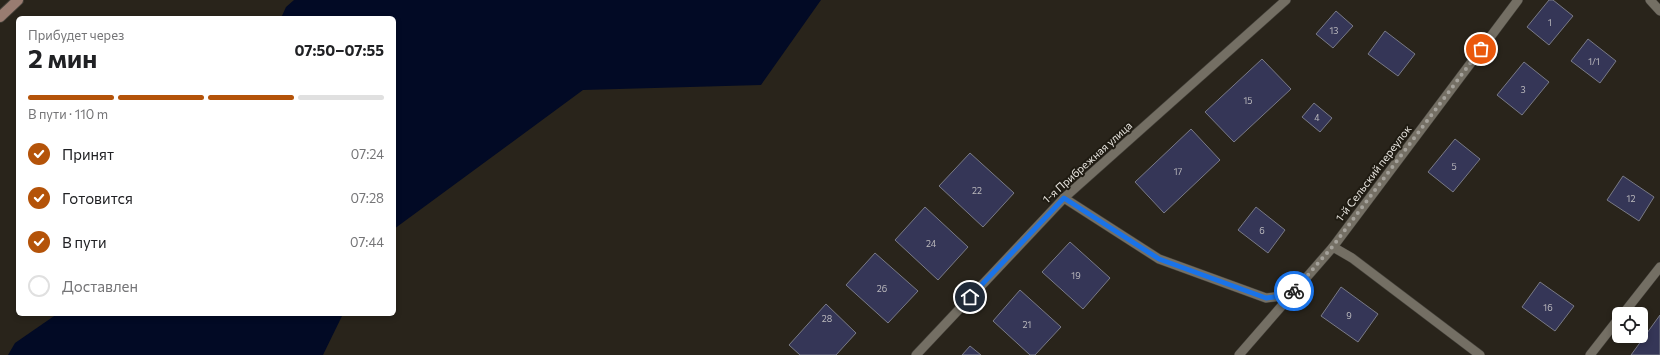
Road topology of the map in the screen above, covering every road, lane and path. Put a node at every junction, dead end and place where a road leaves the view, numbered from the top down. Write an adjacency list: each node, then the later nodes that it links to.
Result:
1 (18, 0): 6 (main road)
2 (1286, 0): 7 (lane, 1-я Прибрежная улица)
3 (1518, 0): 8 (lane, 1-й Сельский переулок)
4 (1650, 0): 5 (lane)
5 (1660, 11)
6 (0, 17)
7 (1064, 198): 10 (lane); 13 (lane, 1-я Прибрежная улица)
8 (1333, 246): 10 (lane, 1-й Сельский переулок); 15 (lane)
9 (1660, 267): 11 (lane)
10 (1290, 295): 14 (lane, 1-й Сельский переулок)
11 (1629, 307)
12 (1612, 327): 16 (lane)
13 (916, 355)
14 (1240, 355)
15 (1480, 355)
16 (1590, 355)

